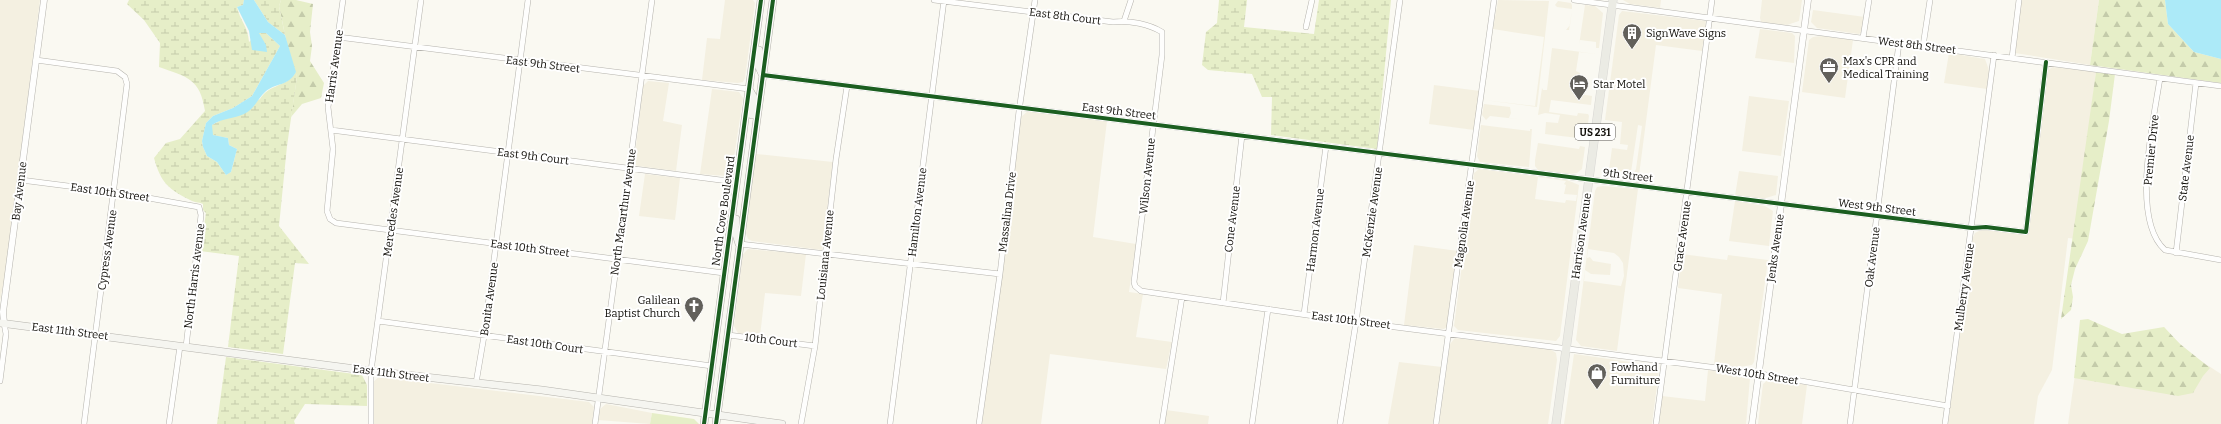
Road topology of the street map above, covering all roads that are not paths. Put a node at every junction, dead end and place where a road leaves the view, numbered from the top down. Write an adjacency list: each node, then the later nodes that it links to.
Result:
1 (44, 0): 35 (street, Bay Avenue)
2 (342, 0): 28 (street, Harris Avenue)
3 (421, 0): 32 (street, Mercedes Avenue)
4 (528, 0): 36 (street, Bonita Avenue)
5 (652, 0): 39 (street, North Macarthur Avenue)
6 (761, 0): 23 (main road, North Cove Boulevard)
7 (773, 0): 38 (main road, North Cove Boulevard)
8 (934, 0): 20 (street, East 8th Court)
9 (1035, 0): 22 (street, Massalina Drive)
10 (1131, 0): 25 (street)
11 (1312, 0): 26 (street)
12 (1400, 0): 53 (street, McKenzie Avenue)
13 (1494, 0): 55 (street, Magnolia Avenue)
14 (1574, 0): 21 (street, West 8th Street)
15 (1712, 0): 24 (street, Grace Avenue)
16 (1808, 0): 27 (street, Jenks Avenue)
17 (1869, 0): 29 (street)
18 (1930, 0): 31 (street)
19 (2019, 0): 34 (street)
20 (944, 1): 22 (street, East 8th Court); 45 (street, Hamilton Avenue)
21 (1612, 3): 24 (street, West 8th Street); 58 (main road, Harrison Avenue / US 231)
22 (1034, 12): 25 (street, East 8th Court); 46 (street, Massalina Drive)
23 (759, 16): 38 (main road); 44 (main road, North Cove Boulevard)
24 (1710, 18): 27 (street, West 8th Street); 61 (street, Grace Avenue)
25 (1124, 21): 47 (street, Wilson Avenue)
26 (1306, 27)
27 (1804, 30): 29 (street, West 8th Street); 62 (street, Jenks Avenue)
28 (338, 38): 32 (street, East 9th Street); 48 (street, Harris Avenue)
29 (1863, 38): 30 (street, West 8th Street)
30 (1899, 43): 31 (street, West 8th Street); 64 (street, Oak Avenue)
31 (1923, 46): 33 (street, West 8th Street)
32 (415, 48): 36 (street, East 9th Street); 50 (street, Mercedes Avenue)
33 (1994, 55): 34 (street, West 8th Street); 66 (street, Mulberry Avenue)
34 (2012, 58): 37 (street, West 8th Street)
35 (36, 60): 57 (street, Bay Avenue); 60 (street, Cypress Avenue)
36 (520, 61): 39 (street, East 9th Street); 54 (street, Bonita Avenue)
37 (2046, 62): 40 (street, West 8th Street); 66 (street)
38 (763, 75): 42 (street, East 9th Street); 52 (main road, North Cove Boulevard)
39 (641, 77): 44 (street, East 9th Street); 56 (street, North Macarthur Avenue)
40 (2160, 78): 41 (street, West 8th Street); 71 (street, Premier Drive)
41 (2196, 83): 43 (street, West 8th Street); 71 (street, State Avenue)
42 (847, 86): 45 (street, East 9th Street); 70 (street, Louisiana Avenue)
43 (2221, 86)
44 (749, 89): 52 (main road); 59 (main road, North Cove Boulevard)
45 (932, 96): 46 (street, East 9th Street); 74 (street, Hamilton Avenue)
46 (1020, 107): 47 (street, East 9th Street); 76 (street, Massalina Drive)
47 (1152, 124): 49 (street, East 9th Street); 77 (street, Wilson Avenue)
48 (331, 130): 50 (street, East 9th Court); 65 (street, Harris Avenue)
49 (1242, 135): 51 (street, East 9th Street); 79 (street, Cone Avenue)
50 (403, 139): 54 (street, East 9th Court); 67 (street, Mercedes Avenue)
51 (1326, 146): 53 (street, East 9th Street); 81 (street, Harmon Avenue)
52 (753, 147): 69 (main road, North Cove Boulevard)
53 (1380, 153): 55 (street, East 9th Street); 83 (street, McKenzie Avenue)
54 (508, 154): 56 (street, East 9th Court); 68 (street, Bonita Avenue)
55 (1473, 165): 58 (street, 9th Street); 85 (street, Magnolia Avenue)
56 (629, 168): 59 (street, East 9th Court); 72 (street, North Macarthur Avenue)
57 (21, 180): 60 (street, East 10th Street); 84 (street, Bay Avenue)
58 (1589, 180): 61 (street, 9th Street); 91 (main road, Harrison Avenue / US 231)
59 (736, 182): 69 (main road); 75 (main road, North Cove Boulevard)
60 (115, 192): 63 (street, East 10th Street); 86 (street, Cypress Avenue)
61 (1688, 192): 62 (street, 9th Street); 93 (street, Grace Avenue)
62 (1781, 204): 64 (street, West 9th Street); 96 (street, Jenks Avenue)
63 (199, 206): 89 (street, North Harris Avenue)
64 (1877, 216): 66 (street, West 9th Street); 99 (street, Oak Avenue)
65 (336, 223): 67 (street, East 10th Street)
66 (1972, 228): 101 (street, Mulberry Avenue)
67 (391, 230): 68 (street, East 10th Street); 82 (street, Mercedes Avenue)
68 (496, 244): 72 (street, East 10th Street); 87 (street, Bonita Avenue)
69 (740, 244): 70 (street); 88 (main road, North Cove Boulevard)
70 (825, 253): 74 (street); 90 (street, Louisiana Avenue)
71 (2176, 253): 73 (street)
72 (616, 259): 75 (street, East 10th Street); 92 (street, North Macarthur Avenue)
73 (2221, 260)
74 (911, 263): 76 (street); 112 (street, Hamilton Avenue)
75 (724, 273): 94 (main road, North Cove Boulevard)
76 (1000, 274): 113 (street, Massalina Drive)
77 (1136, 288): 78 (street, East 10th Street)
78 (1182, 297): 79 (street, East 10th Street); 114 (street)
79 (1223, 303): 80 (street, East 10th Street)
80 (1268, 309): 81 (street, East 10th Street); 115 (street)
81 (1304, 314): 83 (street, East 10th Street)
82 (378, 321): 87 (street, East 10th Court); 95 (street, Mercedes Avenue)
83 (1356, 322): 85 (street, East 10th Street); 116 (street, McKenzie Avenue)
84 (2, 323): 86 (main road, East 11th Street); 97 (street, Bay Avenue)
85 (1449, 332): 91 (street, East 10th Street); 117 (street, Magnolia Avenue)
86 (95, 335): 89 (main road, East 11th Street); 104 (street, Cypress Avenue)
87 (484, 336): 92 (street, East 10th Court); 98 (street, Bonita Avenue)
88 (728, 336): 90 (street, 10th Court); 103 (main road, North Cove Boulevard)
89 (183, 346): 95 (main road, East 11th Street); 105 (street, North Harris Avenue)
90 (815, 346): 111 (street, Louisiana Avenue)
91 (1566, 348): 93 (street, West 10th Street); 118 (main road, Harrison Avenue / US 231)
92 (604, 352): 94 (street, East 10th Court); 100 (street, North Macarthur Avenue)
93 (1664, 362): 96 (street, West 10th Street); 119 (street, Grace Avenue)
94 (712, 366): 102 (main road, North Cove Boulevard)
95 (371, 371): 98 (main road, East 11th Street); 106 (street, Mercedes Avenue)
96 (1758, 373): 99 (street, West 10th Street); 120 (street, Jenks Avenue)
97 (0, 381)
98 (476, 383): 100 (main road, East 11th Street)
99 (1855, 390): 101 (street, West 10th Street); 121 (street, Oak Avenue)
100 (598, 398): 102 (main road, East 11th Street); 107 (street, North Macarthur Avenue)
101 (1948, 406): 122 (street, Mulberry Avenue)
102 (706, 412): 103 (main road, East 11th Street); 108 (main road, North Cove Boulevard)
103 (718, 415): 109 (main road, North Cove Boulevard); 110 (main road, East 11th Street)
104 (84, 424)
105 (168, 424)
106 (371, 424)
107 (594, 424)
108 (704, 424)
109 (716, 424)
110 (782, 424)
111 (801, 424)
112 (890, 424)
113 (979, 424)
114 (1162, 424)
115 (1252, 424)
116 (1340, 424)
117 (1436, 424)
118 (1556, 424)
119 (1656, 424)
120 (1752, 424)
121 (1850, 424)
122 (1945, 424)

